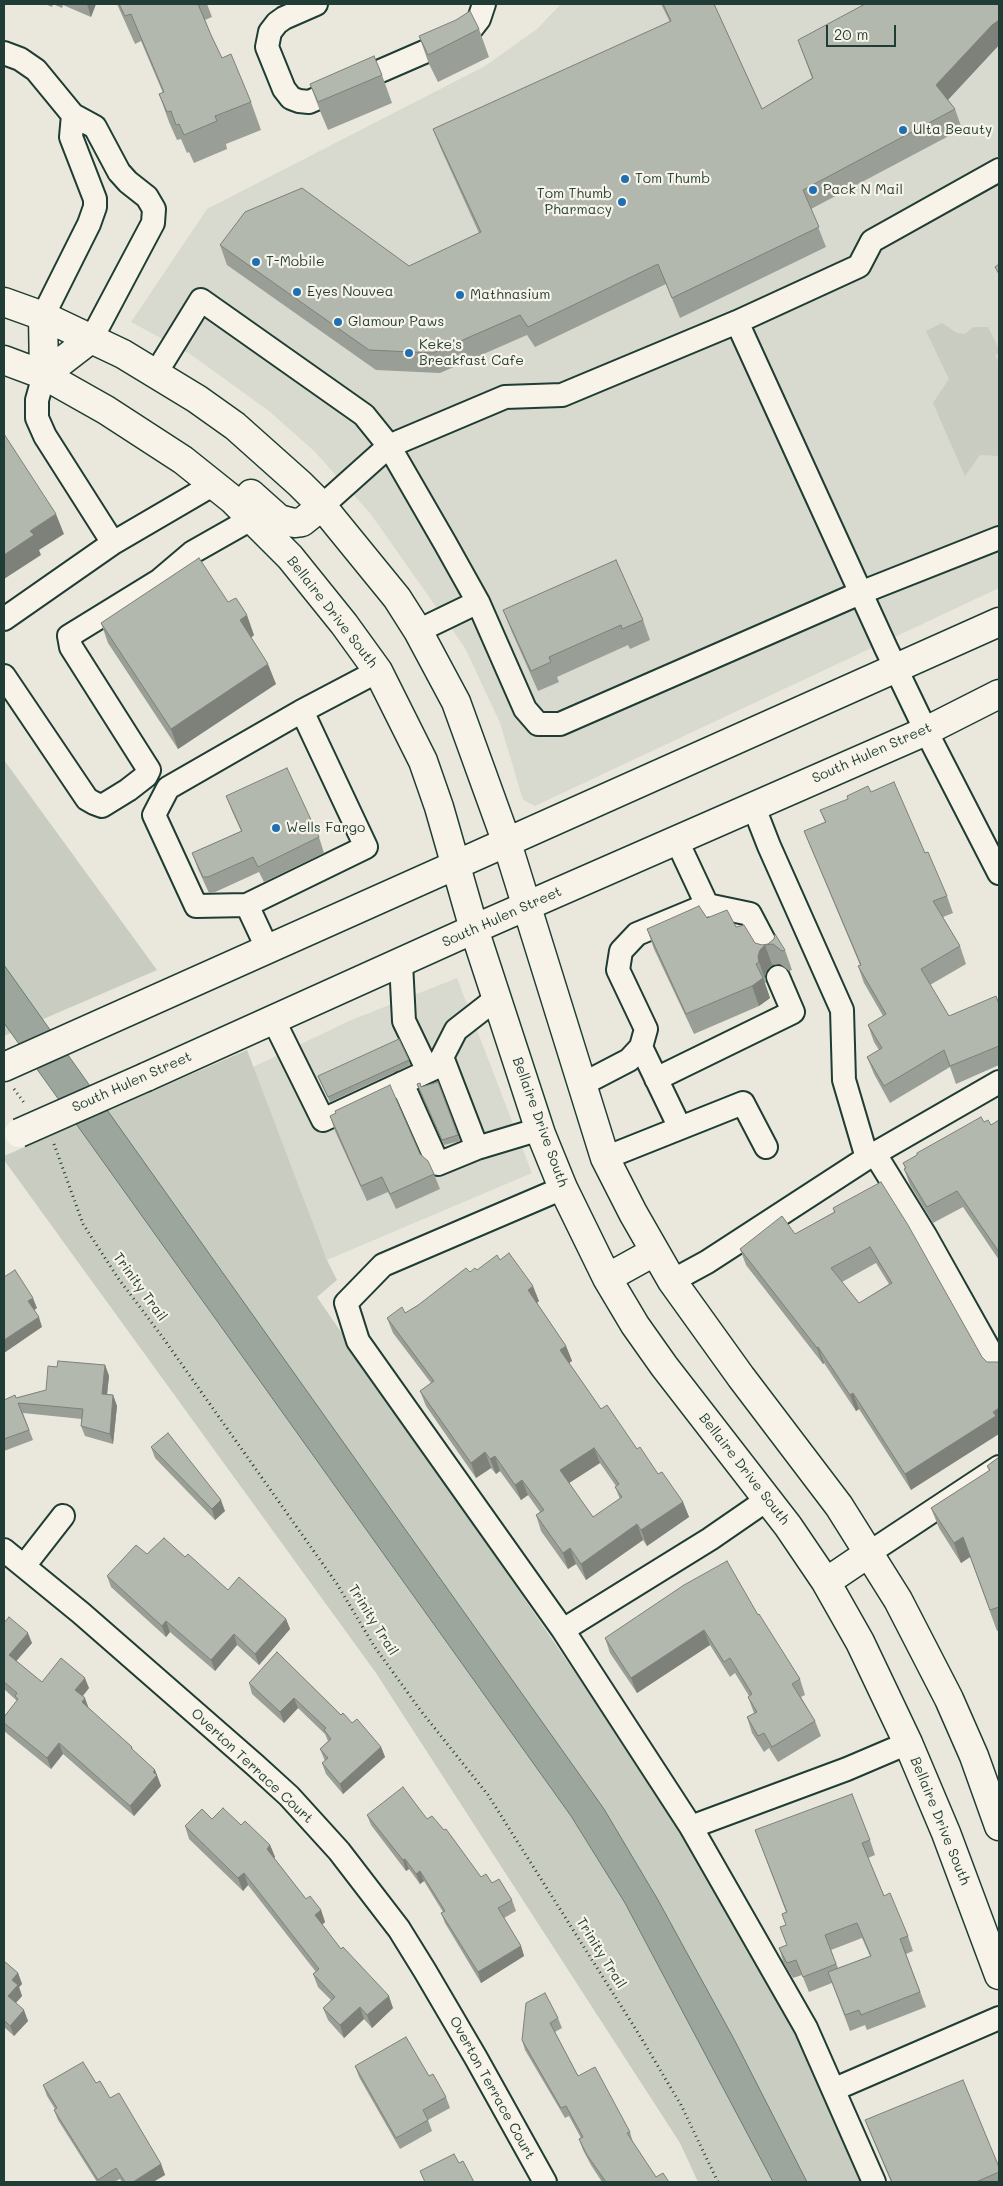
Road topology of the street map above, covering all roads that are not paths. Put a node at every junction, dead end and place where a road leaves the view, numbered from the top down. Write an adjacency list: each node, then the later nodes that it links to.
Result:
1 (316, 4): 2 (street)
2 (484, 4)
3 (4, 53): 4 (street)
4 (73, 115): 6 (street); 7 (street)
5 (999, 170): 10 (street)
6 (128, 182): 7 (street); 11 (street)
7 (95, 199): 9 (street)
8 (4, 302): 9 (main road)
9 (43, 316): 11 (main road); 14 (main road)
10 (737, 322): 16 (street); 22 (street)
11 (92, 338): 13 (main road); 14 (main road)
12 (4, 360): 14 (main road, Bellaire Drive South)
13 (156, 373): 16 (street); 18 (main road)
14 (44, 375): 15 (main road, Bellaire Drive South); 21 (street)
15 (134, 428): 17 (main road, Bellaire Drive South); 18 (main road)
16 (389, 446): 18 (street); 23 (street)
17 (214, 484): 19 (main road, Bellaire Drive South); 21 (street)
18 (322, 506): 26 (main road)
19 (253, 518): 28 (main road, Bellaire Drive South); 29 (street)
20 (999, 538): 22 (street)
21 (113, 543): 24 (street)
22 (860, 593): 23 (street); 27 (street)
23 (478, 602): 26 (street)
24 (4, 619)
25 (999, 622): 27 (main road)
26 (418, 631): 35 (main road)
27 (896, 669): 32 (street); 35 (main road)
28 (378, 671): 31 (street); 36 (main road, Bellaire Drive South)
29 (4, 676)
30 (999, 694): 32 (main road, South Hulen Street)
31 (302, 711): 38 (street); 38 (street)
32 (926, 731): 33 (main road, South Hulen Street); 37 (street)
33 (753, 805): 34 (main road, South Hulen Street); 60 (street)
34 (677, 841): 39 (street); 40 (main road, South Hulen Street)
35 (508, 844): 36 (main road); 40 (main road)
36 (456, 866): 41 (main road, Bellaire Drive South); 42 (main road)
37 (999, 873)
38 (248, 905): 42 (street)
39 (707, 905): 43 (street); 48 (street)
40 (526, 906): 41 (main road, South Hulen Street); 54 (main road)
41 (474, 928): 44 (main road, South Hulen Street); 46 (main road, Bellaire Drive South)
42 (268, 950): 50 (main road)
43 (770, 952)
44 (401, 963): 47 (main road, South Hulen Street); 49 (street)
45 (778, 977): 51 (street)
46 (497, 998): 49 (street); 56 (main road, Bellaire Drive South)
47 (273, 1019): 53 (street); 57 (main road, South Hulen Street, bridge)
48 (641, 1047): 51 (street); 54 (street)
49 (435, 1064): 53 (street); 58 (street)
50 (7, 1075)
51 (656, 1079): 55 (street)
52 (999, 1082): 60 (street)
53 (402, 1083): 58 (street)
54 (581, 1085): 61 (main road)
55 (680, 1128): 59 (street); 61 (street)
56 (540, 1129): 58 (street); 62 (main road, Bellaire Drive South)
57 (11, 1136)
58 (477, 1148)
59 (766, 1148)
60 (871, 1156): 65 (street); 66 (street)
61 (605, 1158): 63 (main road)
62 (563, 1188): 64 (main road, Bellaire Drive South); 74 (street)
63 (654, 1252): 64 (main road); 65 (main road)
64 (607, 1278): 68 (main road, Bellaire Drive South)
65 (672, 1281): 71 (main road)
66 (999, 1367)
67 (999, 1467): 71 (street)
68 (768, 1499): 73 (main road, Bellaire Drive South); 74 (street)
69 (63, 1516): 72 (street)
70 (4, 1550): 72 (street, Overton Terrace Court)
71 (869, 1552): 73 (main road); 76 (main road)
72 (24, 1566): 81 (street, Overton Terrace Court)
73 (826, 1582): 75 (main road, Bellaire Drive South)
74 (562, 1630): 77 (street)
75 (908, 1742): 77 (street); 78 (main road, Bellaire Drive South)
76 (999, 1826)
77 (691, 1827): 80 (street)
78 (999, 1975)
79 (999, 2018): 80 (street)
80 (835, 2090): 82 (street)
81 (545, 2182)
82 (874, 2182)

